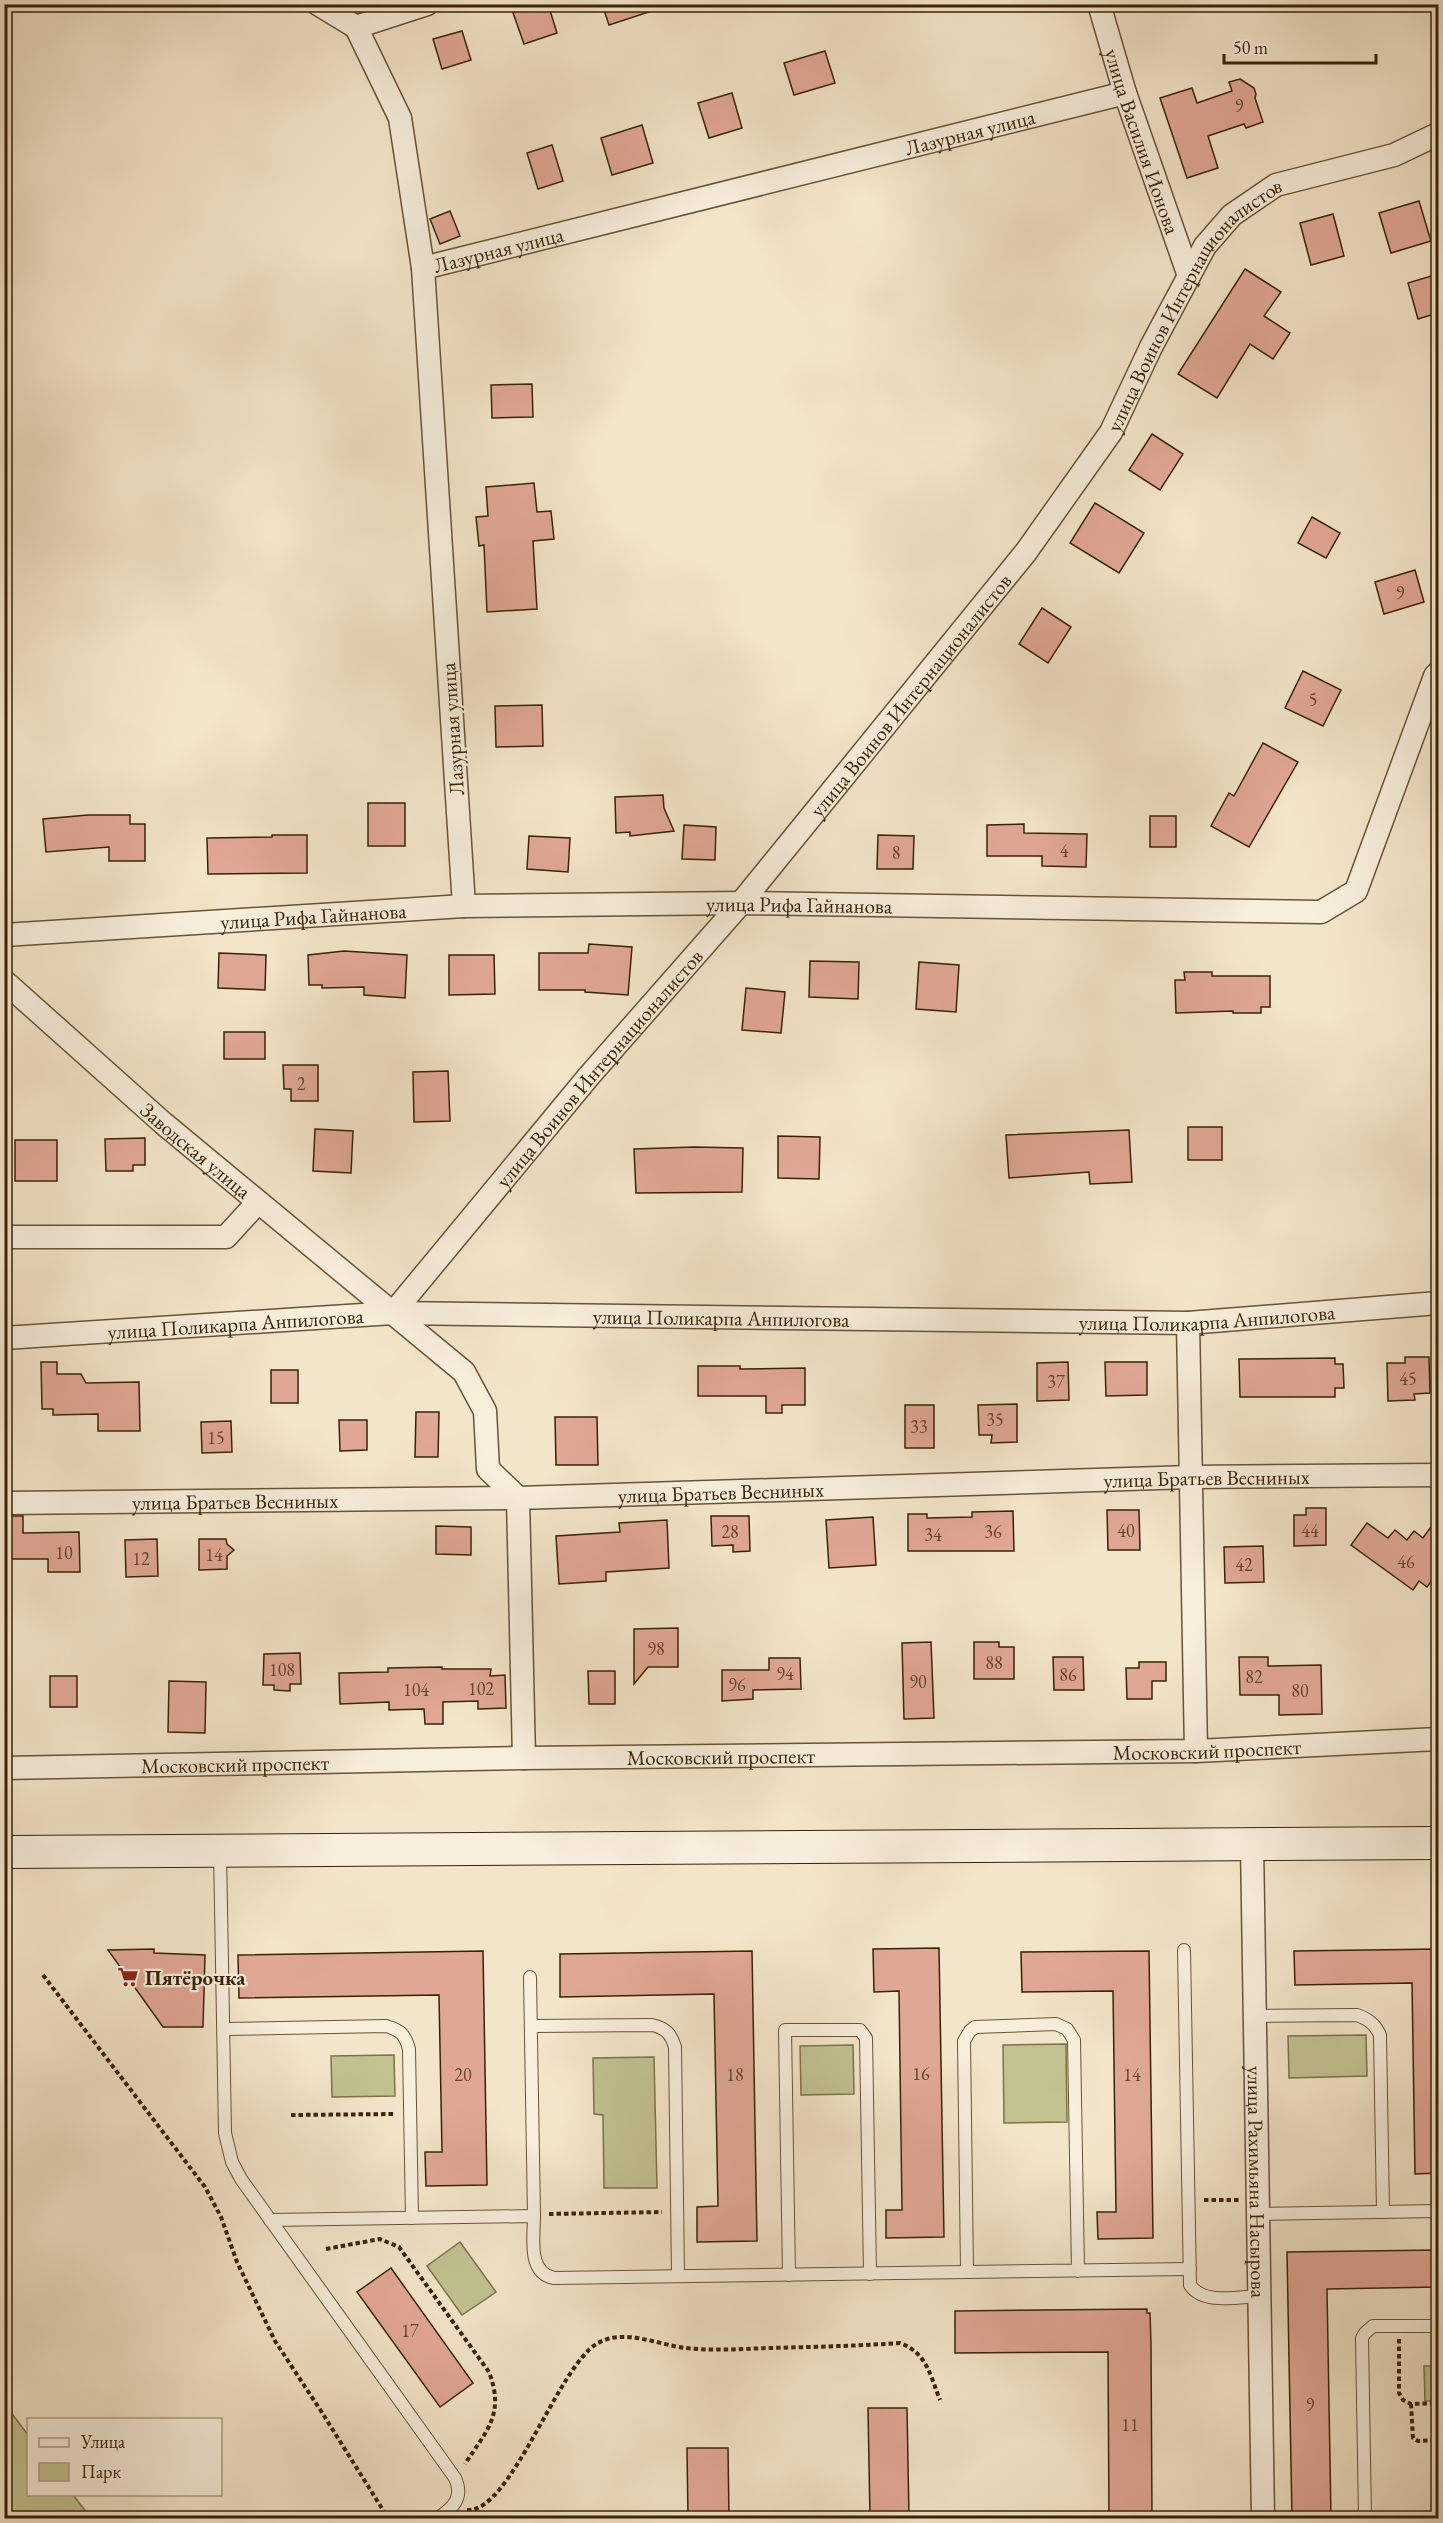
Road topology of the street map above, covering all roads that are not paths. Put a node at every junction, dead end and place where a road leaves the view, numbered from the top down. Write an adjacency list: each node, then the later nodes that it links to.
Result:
1 (318, 4): 4 (street)
2 (427, 4): 4 (street)
3 (1099, 4): 5 (street, улица Василия Ионова)
4 (356, 27): 7 (street)
5 (1125, 93): 7 (street, Лазурная улица); 8 (street, улица Василия Ионова)
6 (1438, 135): 8 (street, улица Воинов Интернационалистов)
7 (423, 268): 11 (street, Лазурная улица)
8 (1189, 276): 10 (street, улица Воинов Интернационалистов)
9 (1438, 673): 10 (street, улица Рифа Гайнанова)
10 (741, 903): 11 (street, улица Рифа Гайнанова); 17 (street, улица Воинов Интернационалистов)
11 (464, 906): 12 (street, улица Рифа Гайнанова)
12 (4, 935)
13 (4, 981): 14 (street, Заводская улица)
14 (258, 1202): 15 (street); 17 (street, Заводская улица)
15 (4, 1237)
16 (1438, 1303): 18 (street, улица Поликарпа Анпилогова)
17 (393, 1313): 18 (street, улица Поликарпа Анпилогова); 19 (street, улица Поликарпа Анпилогова); 22 (street, Заводская улица)
18 (1188, 1323): 21 (street)
19 (4, 1338)
20 (1438, 1475): 21 (street, улица Братьев Весниных)
21 (1191, 1477): 22 (street, улица Братьев Весниных); 25 (street)
22 (519, 1498): 23 (street, улица Братьев Весниных); 26 (street)
23 (4, 1503)
24 (1438, 1739): 25 (street, Московский проспект)
25 (1196, 1751): 26 (street, Московский проспект)
26 (524, 1758): 27 (street, Московский проспект)
27 (4, 1768)
28 (1438, 1843): 29 (main road)
29 (1252, 1844): 30 (main road); 34 (street, улица Рахимьяна Насырова)
30 (220, 1849): 31 (main road); 36 (lane)
31 (4, 1852)
32 (1184, 1950): 43 (lane)
33 (530, 1977): 35 (lane)
34 (1254, 2016): 37 (street, улица Рахимьяна Насырова); 39 (lane)
35 (531, 2026): 40 (lane); 48 (lane)
36 (224, 2028): 41 (lane); 42 (lane)
37 (1258, 2206): 39 (lane); 49 (street, улица Рахимьяна Насырова)
38 (1438, 2211): 39 (lane)
39 (1383, 2212)
40 (534, 2215): 41 (lane); 48 (lane)
41 (412, 2218): 42 (lane)
42 (270, 2220): 51 (lane)
43 (1190, 2269): 44 (lane); 49 (lane)
44 (1078, 2271): 45 (lane); 45 (lane)
45 (967, 2272): 46 (lane)
46 (870, 2274): 47 (lane); 47 (lane)
47 (789, 2275): 48 (lane)
48 (678, 2276)
49 (1259, 2296): 52 (street, улица Рахимьяна Насырова)
50 (1438, 2326): 53 (lane)
51 (438, 2518)
52 (1263, 2518)
53 (1365, 2518)

